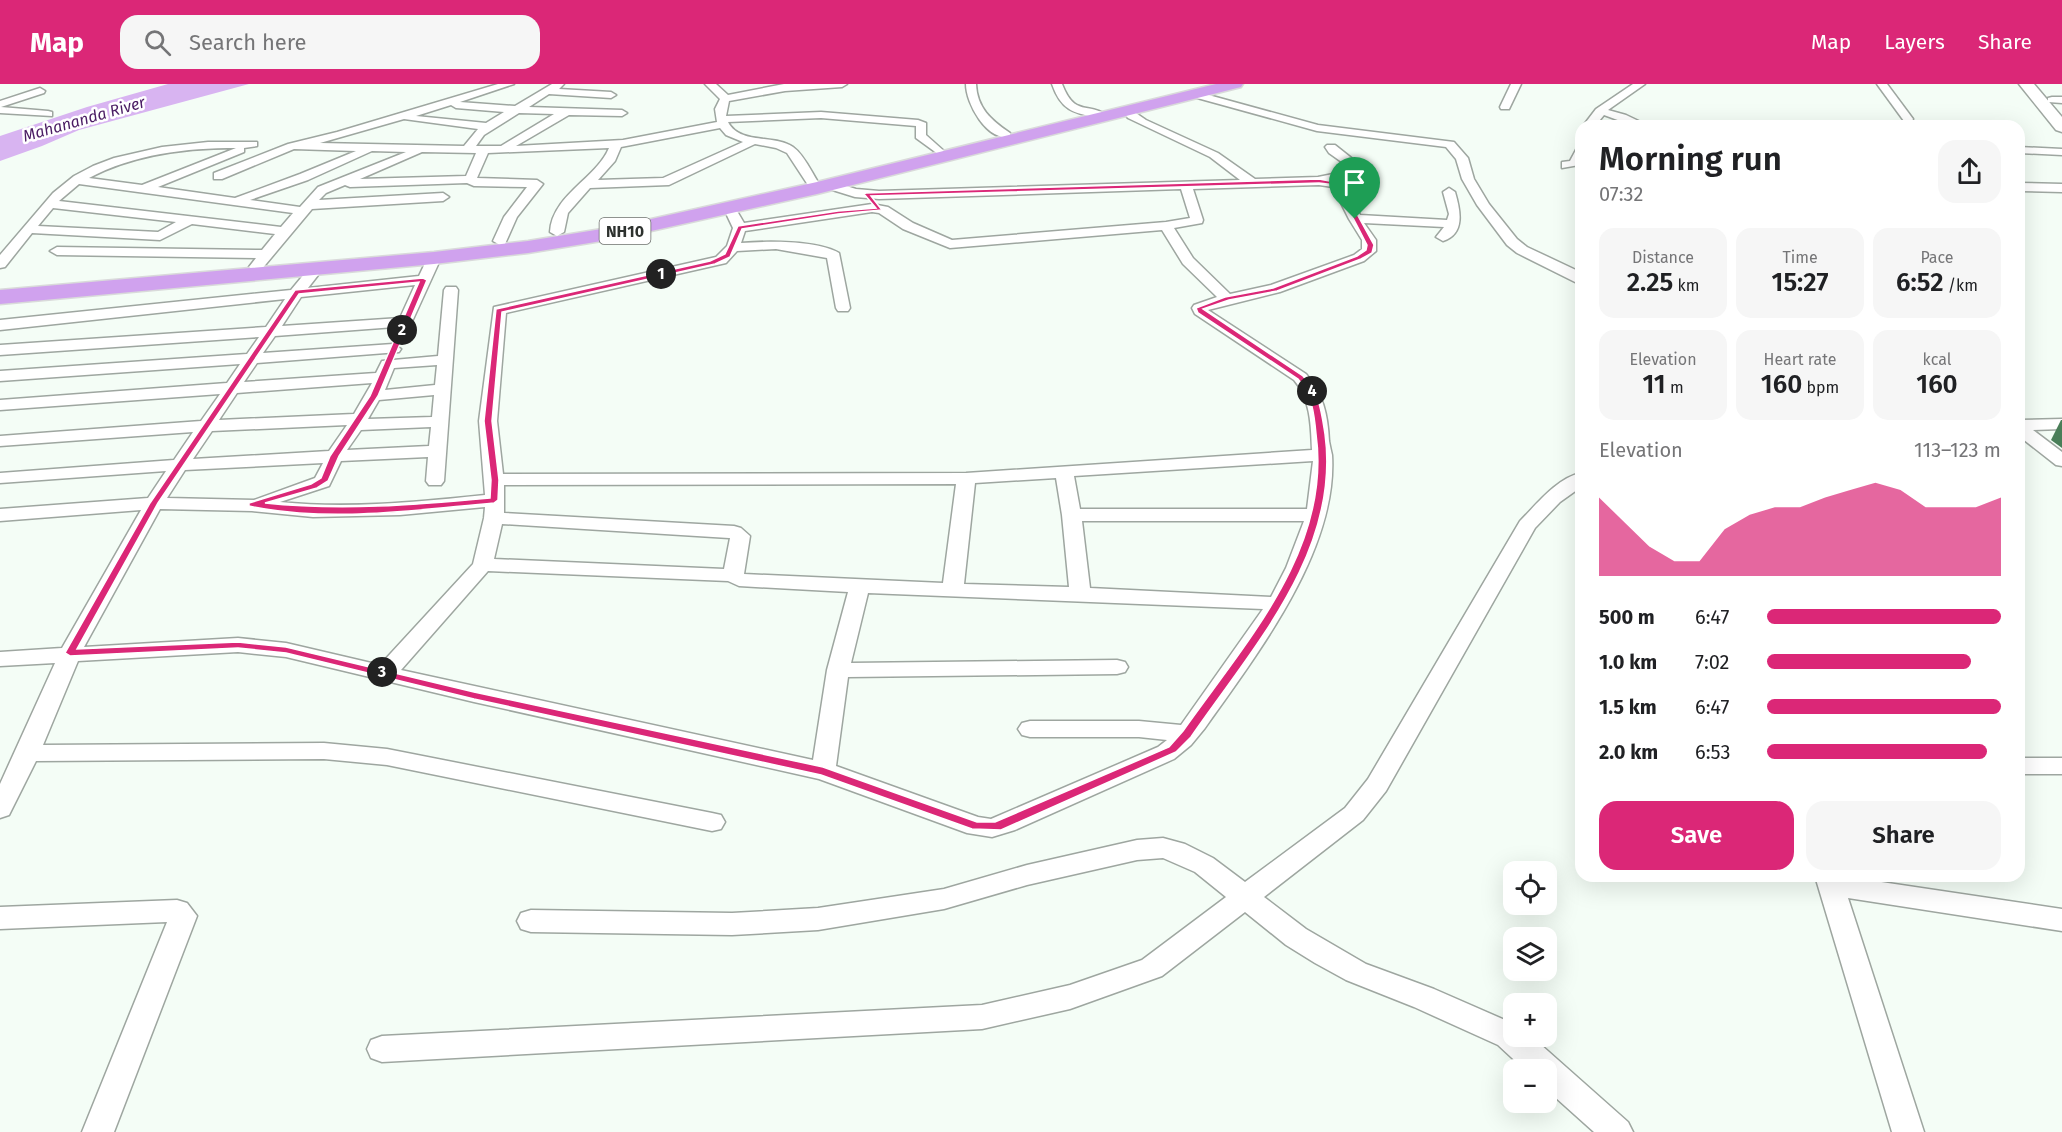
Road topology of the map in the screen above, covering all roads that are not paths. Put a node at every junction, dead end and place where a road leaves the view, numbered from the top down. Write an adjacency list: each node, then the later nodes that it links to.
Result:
1 (710, 84): 17 (street)
2 (842, 84): 12 (street)
3 (971, 84): 37 (street)
4 (1057, 84): 29 (street)
5 (1235, 84): 14 (highway, NH10)
6 (1516, 84): 20 (street)
7 (1640, 84): 26 (street)
8 (1882, 84): 31 (street)
9 (2026, 84): 36 (main road)
10 (2038, 84): 21 (main road)
11 (516, 85): 13 (street); 19 (street)
12 (788, 86): 17 (street)
13 (552, 88): 16 (street); 22 (street)
14 (1202, 89): 24 (highway, NH10); 29 (highway); 89 (street)
15 (40, 91): 18 (street)
16 (611, 95)
17 (726, 99): 34 (street)
18 (0, 104)
19 (446, 104): 22 (street); 30 (street)
20 (1504, 107)
21 (2060, 107)
22 (514, 109): 25 (street); 35 (street)
23 (0, 110): 28 (street)
24 (1127, 110): 29 (highway, NH10); 58 (street)
25 (568, 111): 27 (street); 43 (street)
26 (1600, 111): 32 (street); 33 (street)
27 (622, 113)
28 (48, 114)
29 (1097, 115): 37 (highway); 57 (highway, NH10)
30 (402, 117): 35 (street); 40 (street)
31 (1908, 119)
32 (1593, 120)
33 (1629, 120)
34 (722, 121): 38 (street); 39 (street); 48 (street)
35 (488, 127): 45 (street)
36 (2062, 127)
37 (1006, 135): 48 (highway)
38 (753, 141): 57 (street); 60 (street)
39 (617, 143): 43 (street); 60 (street)
40 (292, 146): 41 (street); 54 (street)
41 (375, 146): 44 (street); 68 (street)
42 (1331, 147): 56 (street)
43 (504, 148): 46 (street)
44 (426, 149): 45 (street); 52 (street)
45 (468, 149): 46 (street)
46 (484, 149): 53 (street)
47 (2025, 150): 49 (street)
48 (938, 151): 57 (highway)
49 (2062, 152)
50 (1575, 163): 51 (street)
51 (1566, 165)
52 (365, 171): 53 (street); 59 (street)
53 (473, 173): 59 (street); 82 (street)
54 (218, 176)
55 (77, 180): 63 (street); 63 (street); 69 (street)
56 (1319, 181): 58 (street); 73 (street)
57 (821, 183): 66 (street); 71 (highway, NH10); 80 (highway)
58 (1252, 183): 61 (street)
59 (334, 184): 70 (street)
60 (587, 184): 80 (street)
61 (1186, 185): 66 (street); 76 (street)
62 (2025, 187): 64 (street)
63 (146, 188): 68 (street)
64 (2062, 188)
65 (1449, 192): 75 (street)
66 (866, 194): 72 (street)
67 (443, 197): 70 (street)
68 (236, 201): 70 (street)
69 (50, 204): 74 (street); 78 (street)
70 (305, 208): 79 (street)
71 (730, 209): 77 (street); 85 (highway, NH10)
72 (880, 209): 76 (street); 77 (street)
73 (1355, 219): 75 (street); 95 (street)
74 (188, 221): 78 (street); 79 (street)
75 (1453, 224): 81 (street)
76 (1166, 226): 95 (street)
77 (740, 228): 83 (street)
78 (29, 229): 87 (street)
79 (284, 231): 86 (street)
80 (557, 232): 82 (highway)
81 (1443, 237)
82 (500, 241): 86 (highway)
83 (733, 247): 97 (street); 126 (street)
84 (57, 251): 86 (street)
85 (434, 258): 88 (highway, NH10); 90 (street)
86 (261, 260): 91 (highway)
87 (0, 264)
88 (315, 270): 93 (street); 94 (highway, NH10)
89 (1575, 276)
90 (423, 280): 93 (street); 98 (street)
91 (0, 285)
92 (451, 290): 104 (street)
93 (297, 292): 96 (street); 100 (street)
94 (0, 297)
95 (1227, 299): 119 (street)
96 (212, 301): 99 (street); 101 (street)
97 (843, 308)
98 (405, 322): 100 (street); 105 (street)
99 (1, 324)
100 (270, 331): 101 (street); 103 (street)
101 (189, 337): 102 (street)
102 (0, 350)
103 (252, 358): 105 (street); 106 (street); 107 (street)
104 (445, 360): 105 (street); 108 (street)
105 (388, 364): 107 (street); 109 (street)
106 (0, 376)
107 (234, 387): 110 (street); 114 (street)
108 (442, 389): 109 (street); 112 (street)
109 (374, 396): 111 (street)
110 (0, 405)
111 (358, 422): 112 (street); 114 (street); 120 (street)
112 (439, 422): 118 (street)
113 (2062, 424): 115 (street)
114 (205, 426): 117 (street); 122 (street)
115 (2025, 426)
116 (2025, 431): 121 (street)
117 (0, 441)
118 (436, 451): 120 (street); 127 (street)
119 (1323, 454): 123 (street); 134 (street)
120 (334, 456): 122 (street); 130 (street)
121 (2062, 461)
122 (178, 465): 124 (street); 129 (street)
123 (1064, 472): 125 (street); 133 (street)
124 (0, 478)
125 (966, 478): 126 (street); 138 (street)
126 (495, 480): 131 (street)
127 (435, 481)
128 (1575, 482): 156 (street)
129 (154, 503): 130 (street); 132 (street); 141 (street)
130 (252, 505): 131 (street)
131 (494, 509): 135 (street); 136 (street)
132 (0, 515)
133 (1072, 515): 134 (street); 139 (street)
134 (1313, 515): 140 (street)
135 (483, 565): 136 (street); 145 (street)
136 (733, 575): 137 (street)
137 (860, 588): 138 (street); 144 (street)
138 (953, 590): 139 (street)
139 (1080, 592): 140 (street)
140 (1278, 604): 147 (street)
141 (70, 653): 142 (street); 145 (street); 148 (street)
142 (0, 658)
143 (1117, 668): 144 (street)
144 (838, 670): 151 (street)
145 (386, 673): 151 (street)
146 (1030, 729): 147 (street)
147 (1187, 734): 151 (street)
148 (28, 753): 152 (street); 153 (street)
149 (2025, 765): 150 (street)
150 (2062, 766)
151 (823, 771)
152 (0, 809)
153 (712, 822)
154 (1830, 882): 163 (street)
155 (1836, 882): 158 (street)
156 (1247, 897): 159 (street); 160 (street); 162 (street)
157 (0, 918): 161 (street)
158 (2062, 920)
159 (531, 921)
160 (382, 1049)
161 (98, 1132)
162 (1617, 1132)
163 (1908, 1132)

